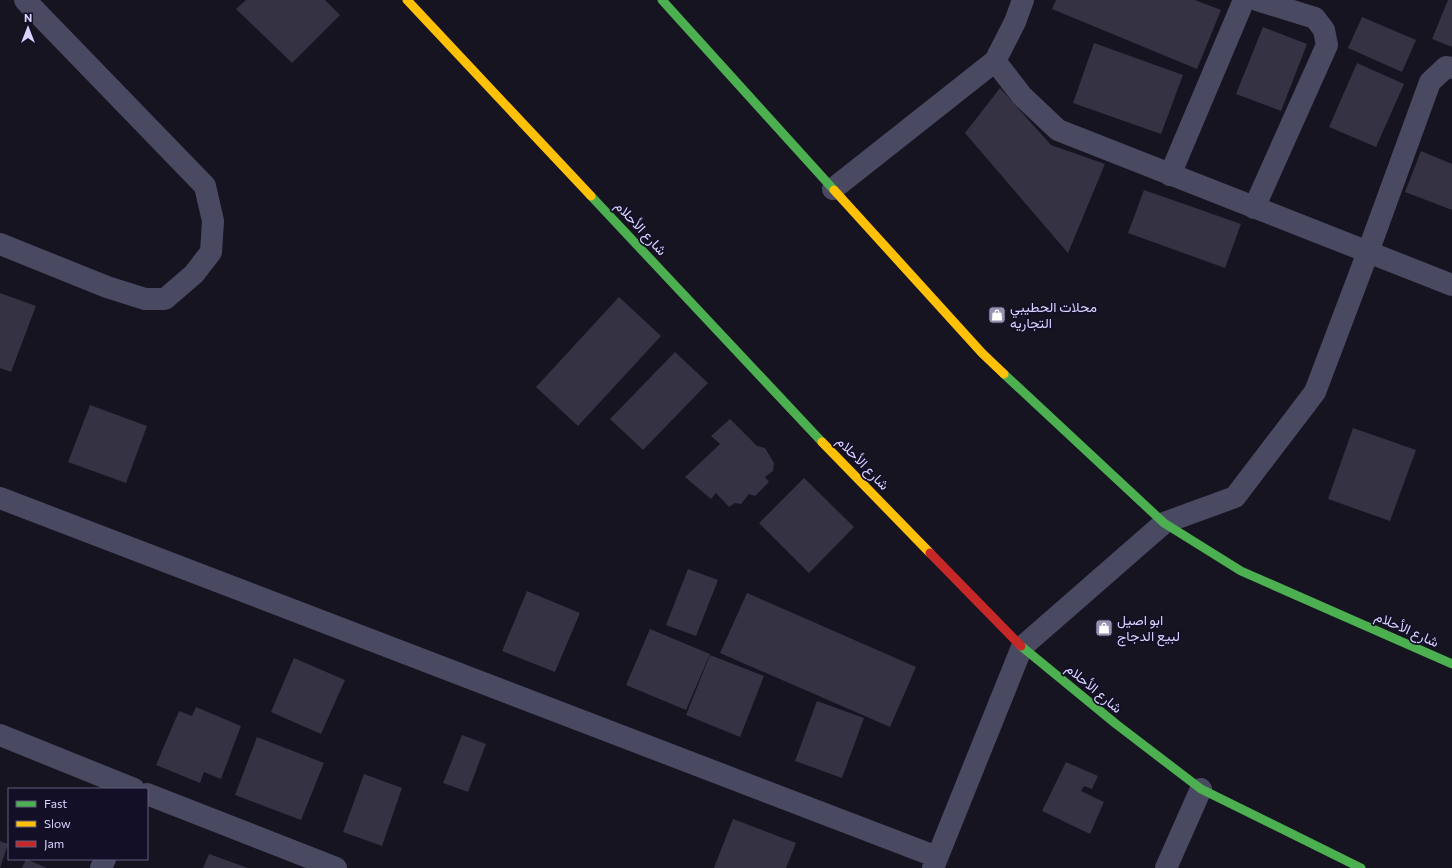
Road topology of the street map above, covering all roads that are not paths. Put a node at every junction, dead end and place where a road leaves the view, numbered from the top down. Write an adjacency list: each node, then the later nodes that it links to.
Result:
1 (25, 0): 12 (street)
2 (407, 0): 17 (main road, شارع الأحلام)
3 (662, 0): 10 (main road, شارع الأحلام)
4 (1022, 0): 7 (street)
5 (1244, 0): 9 (street)
6 (1257, 0): 11 (street)
7 (995, 61): 9 (street); 10 (street)
8 (1452, 68): 13 (street)
9 (1170, 175): 11 (street)
10 (833, 189): 16 (main road, شارع الأحلام)
11 (1254, 208): 13 (street)
12 (0, 244)
13 (1368, 252): 14 (street); 16 (street)
14 (1452, 285)
15 (0, 498): 24 (street)
16 (1164, 523): 17 (street); 18 (main road, شارع الأحلام)
17 (1022, 647): 21 (main road, شارع الأحلام); 24 (street)
18 (1452, 664)
19 (0, 736): 20 (street)
20 (130, 788)
21 (1201, 789): 26 (street); 27 (main road, شارع الأحلام)
22 (148, 794): 23 (street)
23 (294, 860): 25 (street)
24 (935, 863)
25 (336, 868)
26 (1166, 868)
27 (1361, 868)

